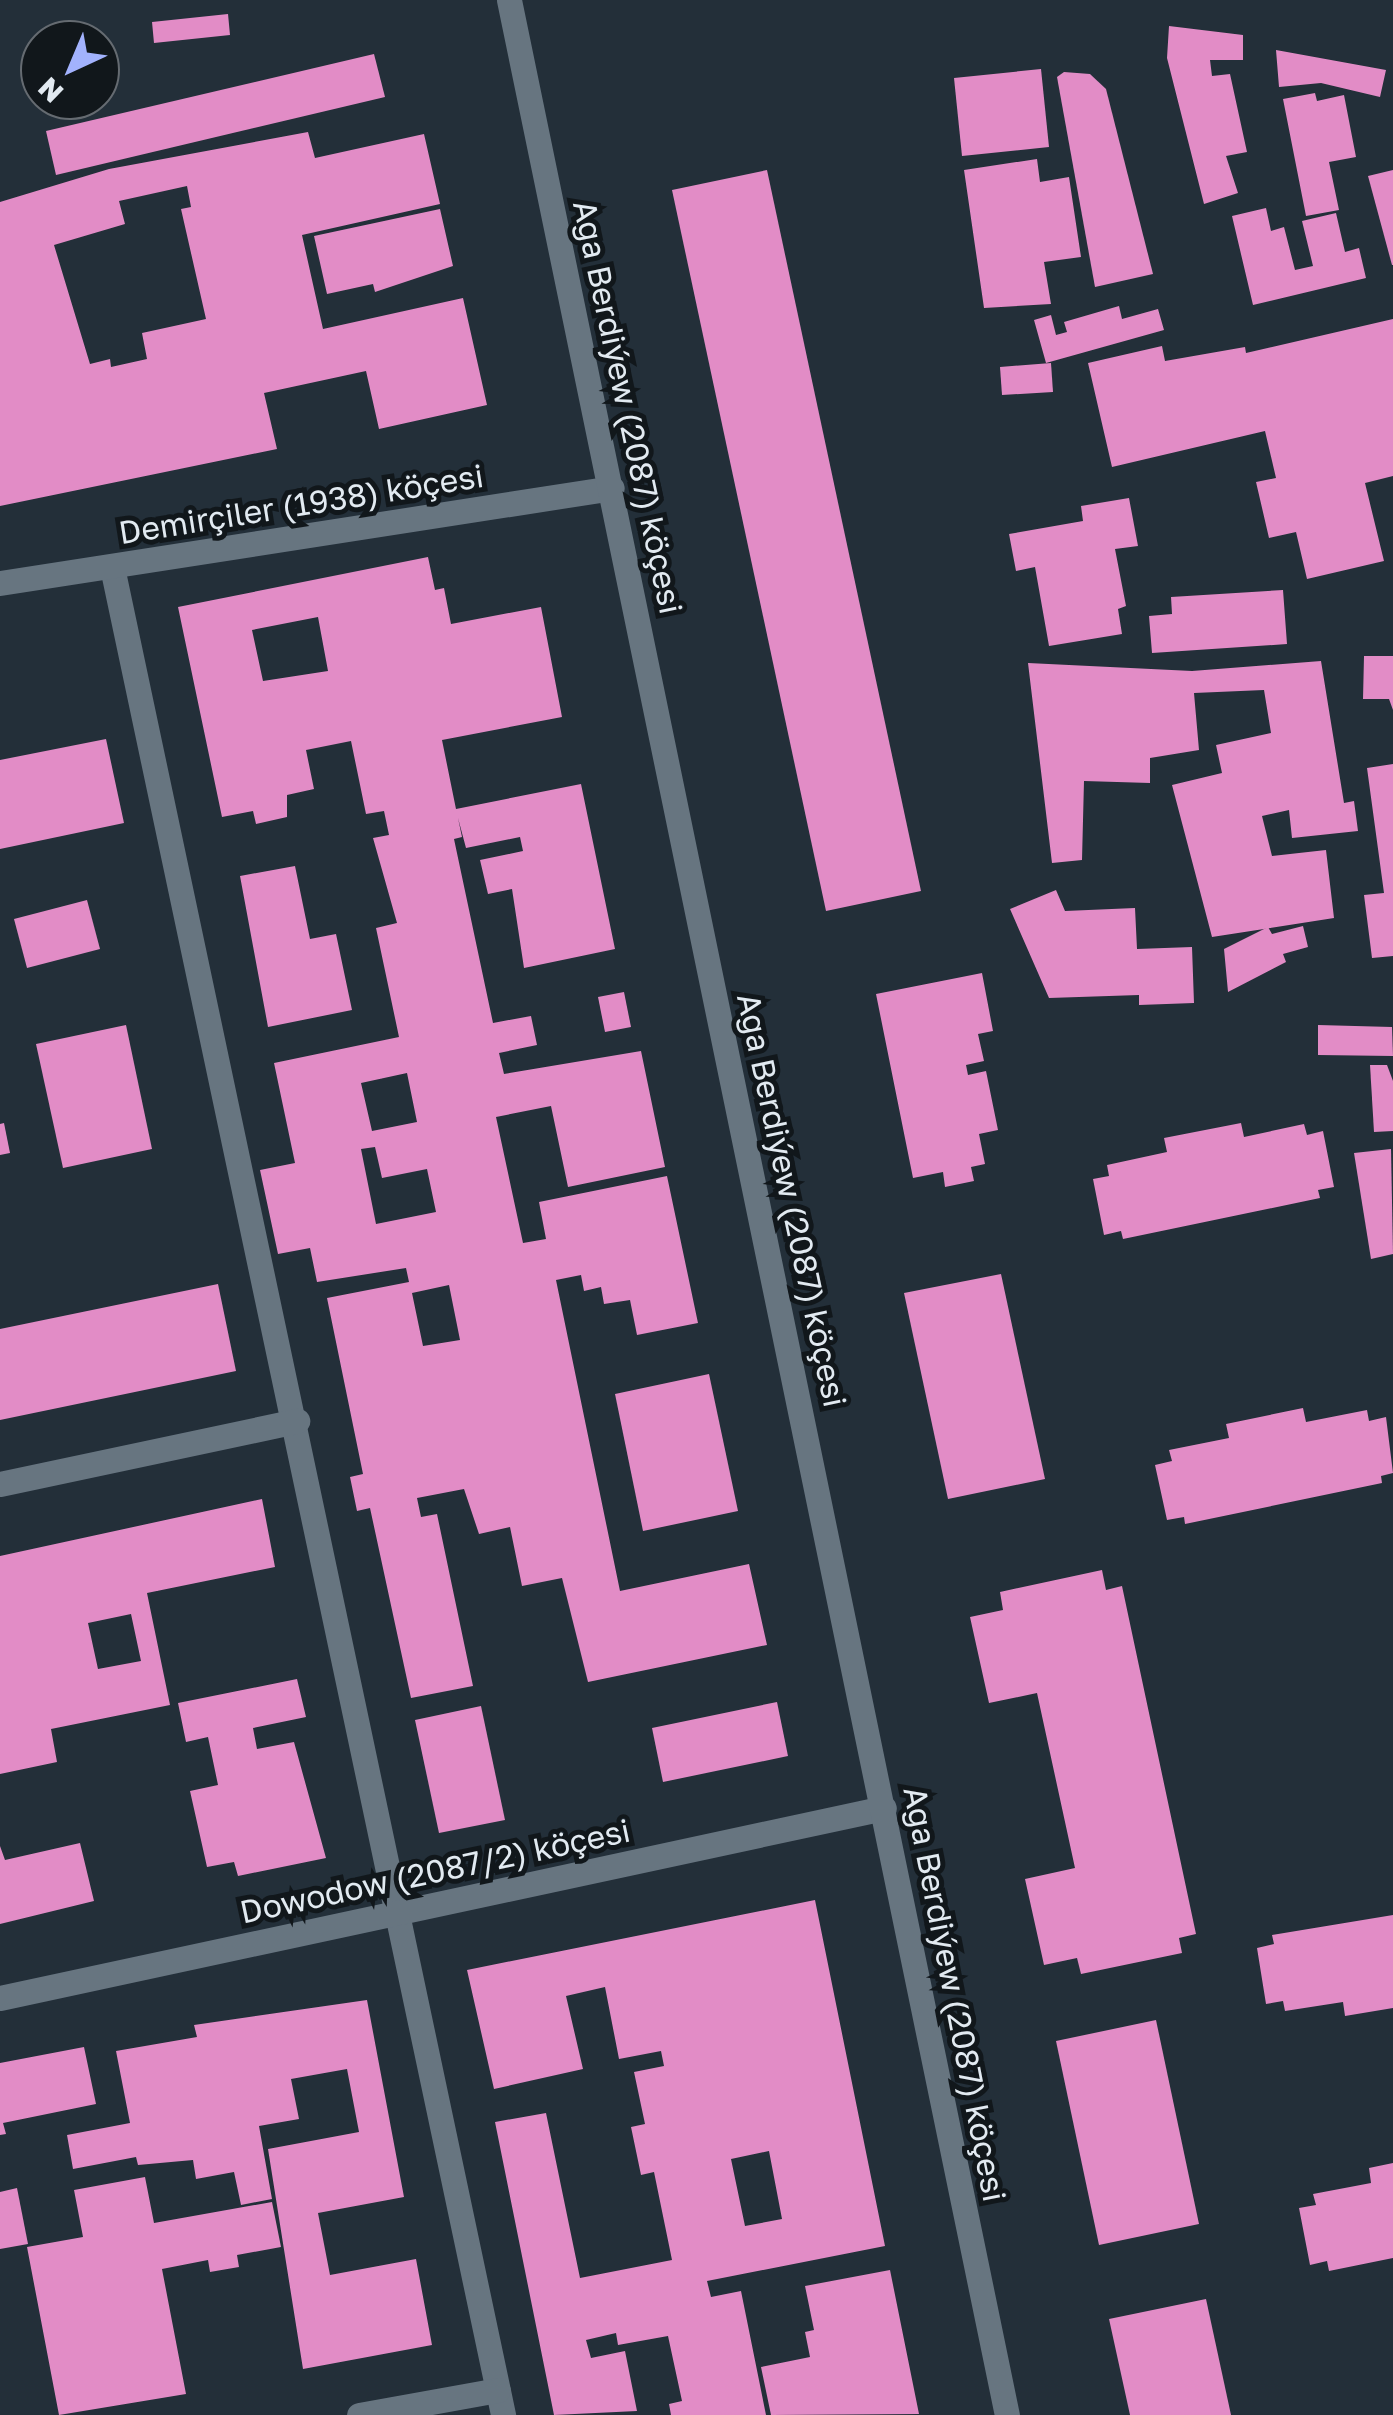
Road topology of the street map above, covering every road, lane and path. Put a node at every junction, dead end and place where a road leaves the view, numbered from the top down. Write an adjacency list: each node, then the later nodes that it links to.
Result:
1 (509, 0): 2 (street, Aga Berdiýew (2087) köçesi)
2 (612, 488): 3 (street, Demirçiler (1938) köçesi); 7 (street, Aga Berdiýew (2087) köçesi)
3 (112, 567): 4 (street, Demirçiler (1938) köçesi); 5 (street)
4 (0, 583)
5 (298, 1421): 6 (street); 8 (street)
6 (0, 1484)
7 (884, 1808): 8 (street, Dowodow (2087/2) köçesi); 12 (street, Aga Berdiýew (2087) köçesi)
8 (401, 1911): 9 (street, Dowodow (2087/2) köçesi); 10 (street)
9 (0, 1998)
10 (500, 2402): 11 (street)
11 (360, 2415)
12 (1007, 2415)

